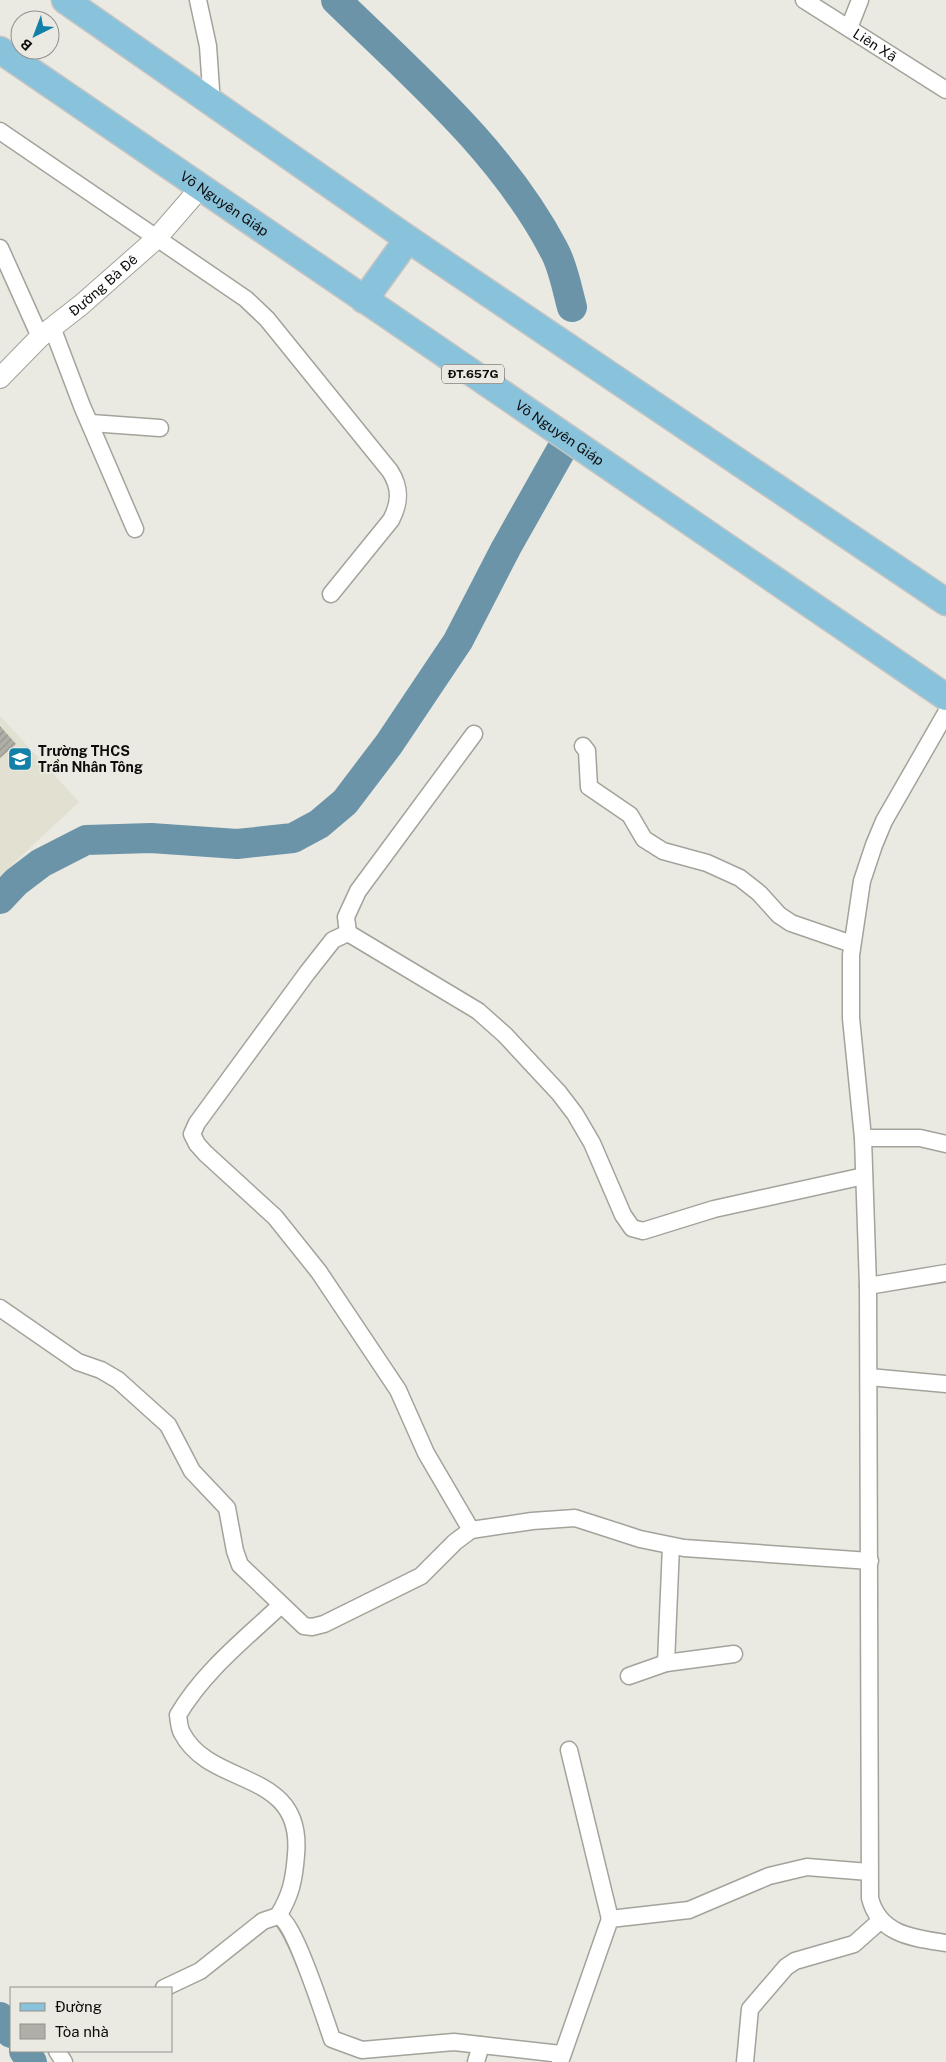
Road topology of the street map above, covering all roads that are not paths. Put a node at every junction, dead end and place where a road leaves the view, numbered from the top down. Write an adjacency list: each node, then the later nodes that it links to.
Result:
1 (65, 0): 8 (main road)
2 (198, 0): 8 (street)
3 (804, 0): 5 (street, Liên Xã)
4 (860, 0): 5 (street)
5 (849, 28): 7 (street, Liên Xã)
6 (0, 50): 10 (main road, Võ Nguyên Giáp / ĐT.657G)
7 (946, 90)
8 (212, 104): 12 (main road)
9 (0, 131): 11 (street)
10 (201, 187): 11 (street, Đường Bà Đê); 14 (main road, Võ Nguyên Giáp / ĐT.657G)
11 (156, 239): 15 (street, Đường Bà Đê); 20 (street)
12 (408, 239): 14 (main road); 21 (main road)
13 (0, 248): 15 (street)
14 (364, 300): 22 (main road, Võ Nguyên Giáp / ĐT.657G)
15 (46, 332): 16 (street, Đường Bà Đê); 17 (street)
16 (0, 378)
17 (91, 423): 18 (street); 19 (street)
18 (160, 428)
19 (135, 529)
20 (331, 594)
21 (946, 602)
22 (946, 697)
23 (946, 713): 27 (street)
24 (474, 734): 26 (street)
25 (583, 746): 27 (street)
26 (348, 933): 30 (street); 36 (street)
27 (852, 944): 28 (street)
28 (863, 1138): 29 (street); 30 (street)
29 (946, 1144)
30 (864, 1176): 32 (street)
31 (946, 1273): 32 (street)
32 (868, 1286): 34 (street)
33 (0, 1308): 39 (street)
34 (869, 1377): 35 (street); 38 (street)
35 (946, 1384)
36 (471, 1530): 37 (street); 39 (street)
37 (671, 1546): 38 (street); 41 (street)
38 (870, 1561): 44 (street)
39 (281, 1606): 45 (street)
40 (734, 1654): 41 (street)
41 (666, 1663): 42 (street)
42 (630, 1676)
43 (569, 1750): 46 (street)
44 (869, 1872): 46 (street); 47 (street)
45 (278, 1916): 49 (street); 50 (street)
46 (610, 1919): 51 (street)
47 (880, 1920): 48 (street); 53 (street)
48 (946, 1943)
49 (166, 1987)
50 (481, 2045): 51 (street); 52 (street)
51 (561, 2058)
52 (476, 2062)
53 (745, 2062)

